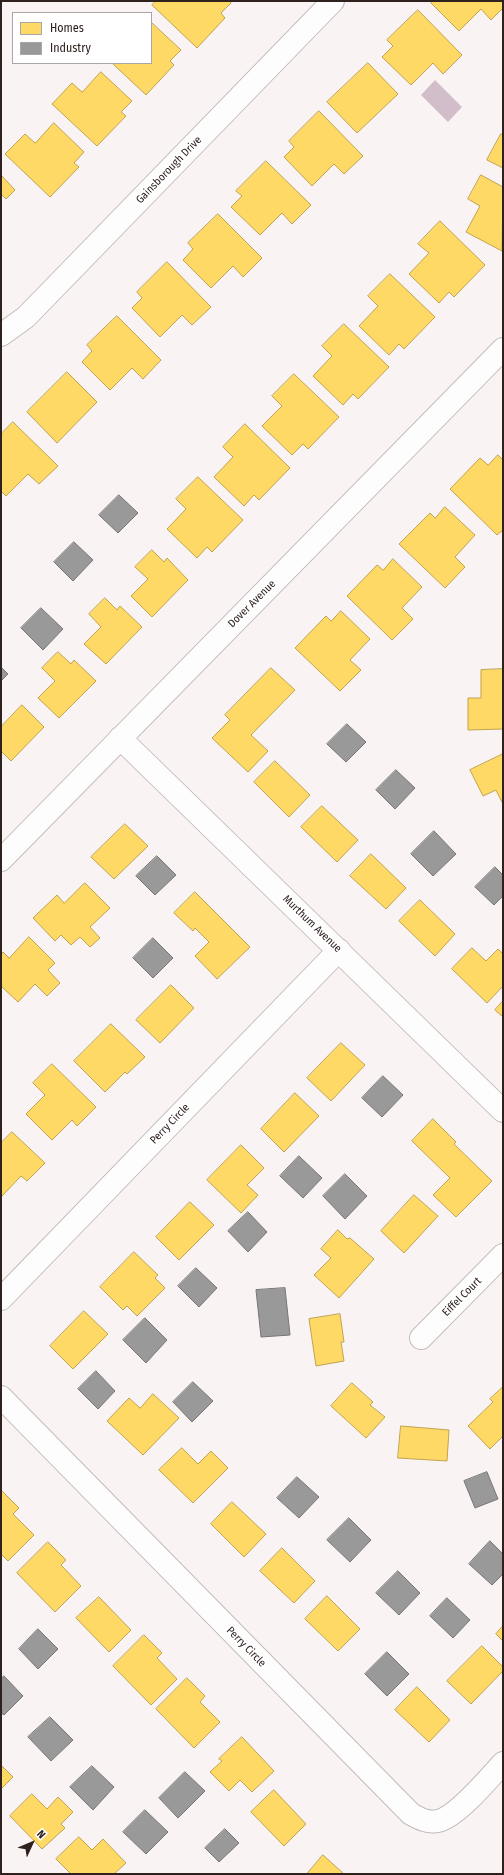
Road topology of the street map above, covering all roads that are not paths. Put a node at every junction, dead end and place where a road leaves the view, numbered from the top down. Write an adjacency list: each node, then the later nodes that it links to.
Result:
1 (333, 1): 2 (street, Gainsborough Drive)
2 (1, 335)
3 (503, 349): 4 (street, Dover Avenue)
4 (120, 738): 5 (street, Dover Avenue); 6 (street, Murthum Avenue)
5 (1, 860)
6 (339, 950): 7 (street, Murthum Avenue); 9 (street, Perry Circle)
7 (503, 1111)
8 (503, 1255): 10 (street, Eiffel Court)
9 (1, 1299)
10 (421, 1338)
11 (1, 1397): 12 (street, Perry Circle)
12 (503, 1763)

